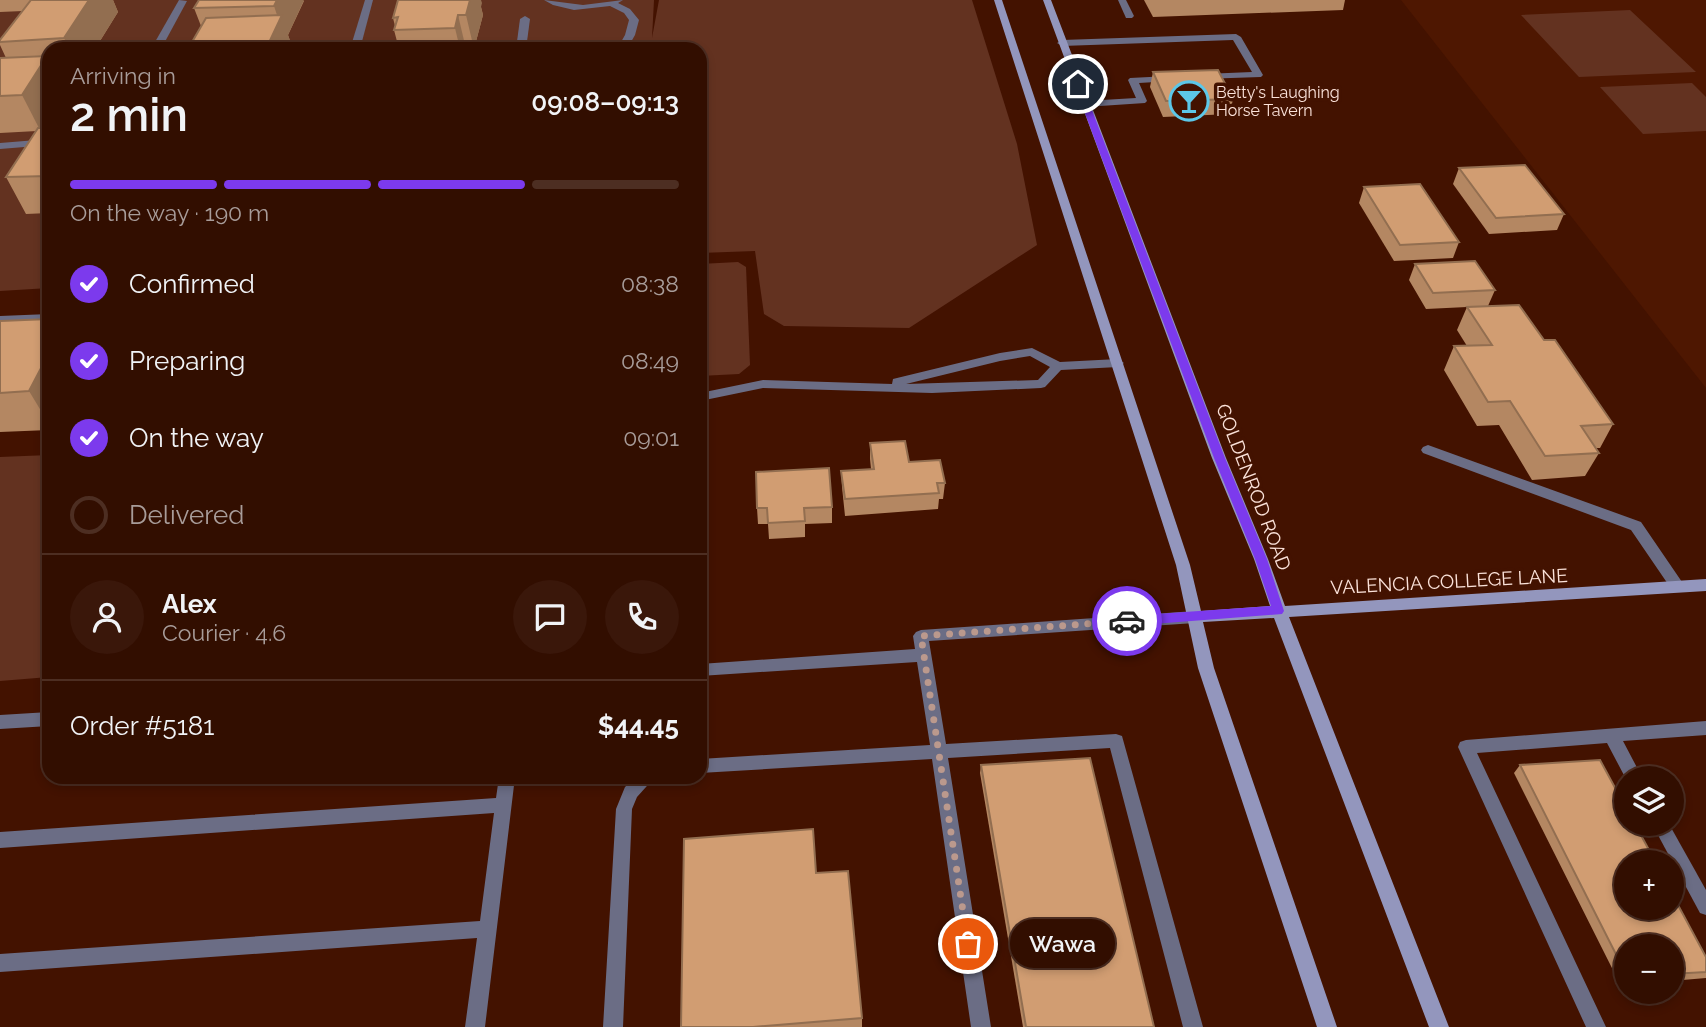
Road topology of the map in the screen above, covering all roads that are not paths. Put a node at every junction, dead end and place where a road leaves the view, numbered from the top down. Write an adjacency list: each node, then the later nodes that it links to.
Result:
1 (369, 0): 11 (lane)
2 (548, 0): 7 (lane)
3 (998, 0): 22 (main road)
4 (1047, 0): 14 (main road, GOLDENROD ROAD)
5 (1122, 0): 8 (lane)
6 (184, 1): 10 (lane)
7 (615, 2): 13 (lane)
8 (1129, 16)
9 (525, 19): 12 (lane)
10 (160, 42)
11 (357, 42)
12 (522, 42)
13 (625, 42)
14 (1062, 43): 15 (lane); 17 (main road, GOLDENROD ROAD)
15 (1188, 78)
16 (1174, 79): 17 (lane)
17 (1085, 104): 29 (main road, GOLDENROD ROAD)
18 (42, 143): 19 (lane)
19 (0, 146)
20 (42, 318): 21 (lane)
21 (0, 320)
22 (1118, 363): 23 (lane); 30 (main road)
23 (1058, 366): 24 (lane); 24 (lane)
24 (882, 386): 25 (lane)
25 (707, 396)
26 (1428, 450): 28 (lane)
27 (1706, 585): 28 (main road, VALENCIA COLLEGE LANE)
28 (1677, 586): 29 (main road, VALENCIA COLLEGE LANE)
29 (1278, 611): 30 (main road, VALENCIA COLLEGE LANE); 53 (main road, GOLDENROD ROAD)
30 (1195, 617): 31 (lane); 52 (main road)
31 (924, 655): 32 (lane); 37 (lane)
32 (707, 670)
33 (42, 720): 34 (lane)
34 (0, 723)
35 (1706, 728): 36 (lane)
36 (1611, 736): 39 (lane); 54 (lane)
37 (939, 751): 38 (lane); 50 (lane); 51 (lane)
38 (707, 766)
39 (1628, 766)
40 (506, 784): 42 (lane)
41 (640, 784): 49 (lane)
42 (503, 805): 44 (lane); 46 (lane)
43 (1667, 836): 45 (lane)
44 (0, 840)
45 (1706, 907)
46 (487, 929): 47 (lane); 48 (lane)
47 (0, 963)
48 (475, 1027)
49 (614, 1027)
50 (981, 1027)
51 (1194, 1027)
52 (1326, 1027)
53 (1439, 1027)
54 (1595, 1027)

